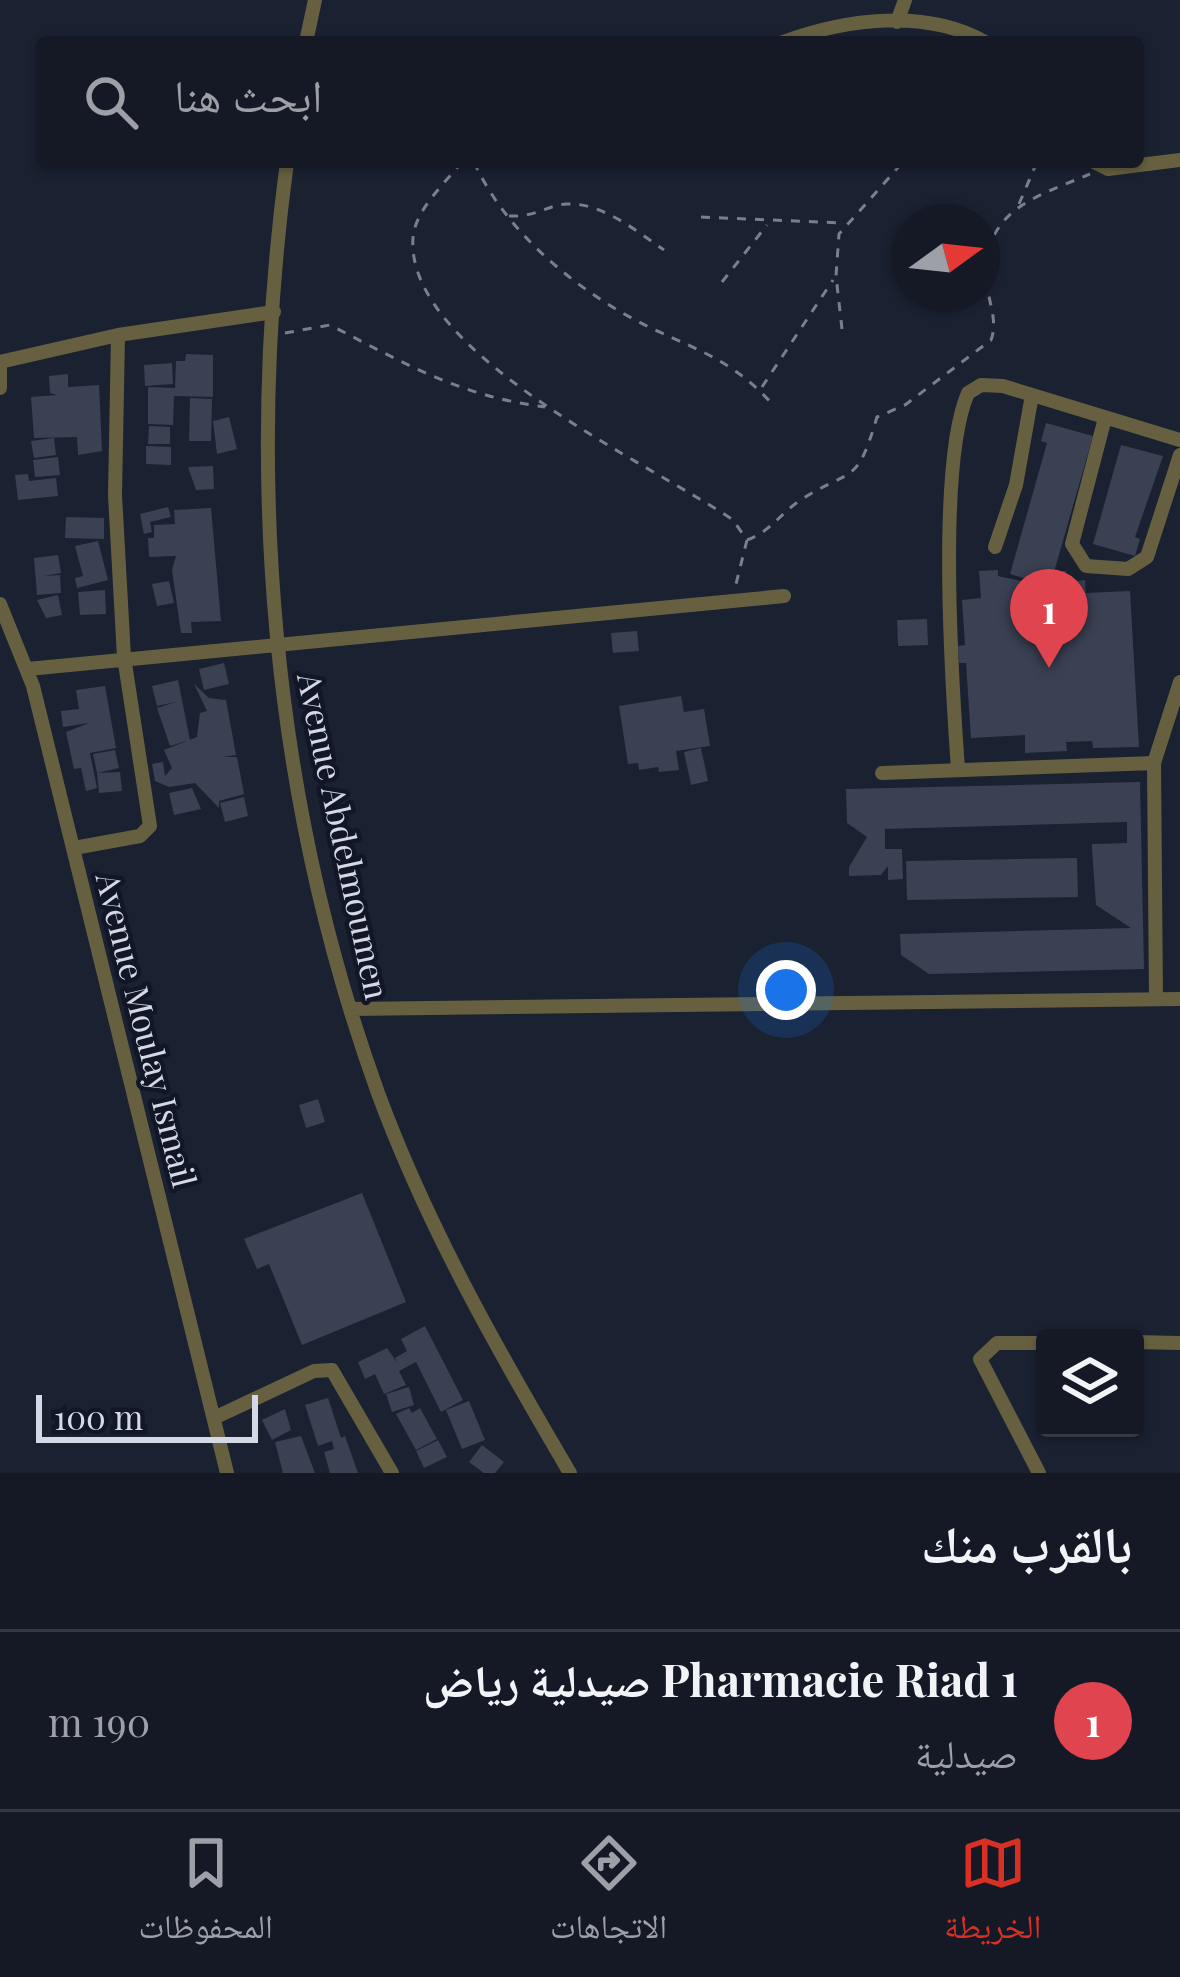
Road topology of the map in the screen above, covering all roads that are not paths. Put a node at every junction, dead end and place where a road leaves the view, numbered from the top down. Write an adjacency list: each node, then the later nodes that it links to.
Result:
1 (315, 0): 4 (street)
2 (905, 0): 3 (street)
3 (897, 22): 5 (street); 6 (street)
4 (307, 36)
5 (804, 36)
6 (971, 36)
7 (1180, 160): 8 (street)
8 (1144, 163)
9 (286, 168): 10 (street, Avenue Abdelmoumen)
10 (274, 312): 11 (street); 21 (street, Avenue Abdelmoumen)
11 (118, 335): 12 (street); 22 (street)
12 (0, 362): 13 (street)
13 (0, 388)
14 (1032, 395): 15 (street); 18 (street); 26 (street)
15 (1105, 418): 16 (street); 17 (street)
16 (1180, 440)
17 (1180, 455)
18 (995, 548)
19 (784, 596): 21 (street)
20 (0, 604): 23 (street, Avenue Moulay Ismail)
21 (276, 640): 22 (street); 31 (street, Avenue Abdelmoumen)
22 (124, 656): 23 (street); 28 (street)
23 (28, 669): 28 (street, Avenue Moulay Ismail)
24 (1180, 682): 25 (street)
25 (1154, 764): 26 (street); 29 (street)
26 (958, 769): 27 (street)
27 (881, 773)
28 (74, 848): 35 (street, Avenue Moulay Ismail)
29 (1156, 999): 30 (street); 31 (street)
30 (1180, 999)
31 (350, 1009): 38 (street, Avenue Abdelmoumen)
32 (1144, 1342): 34 (street)
33 (1036, 1343): 39 (street)
34 (1180, 1343)
35 (214, 1418): 36 (street); 37 (street, Avenue Moulay Ismail)
36 (389, 1471)
37 (227, 1473)
38 (570, 1473)
39 (1039, 1473)

